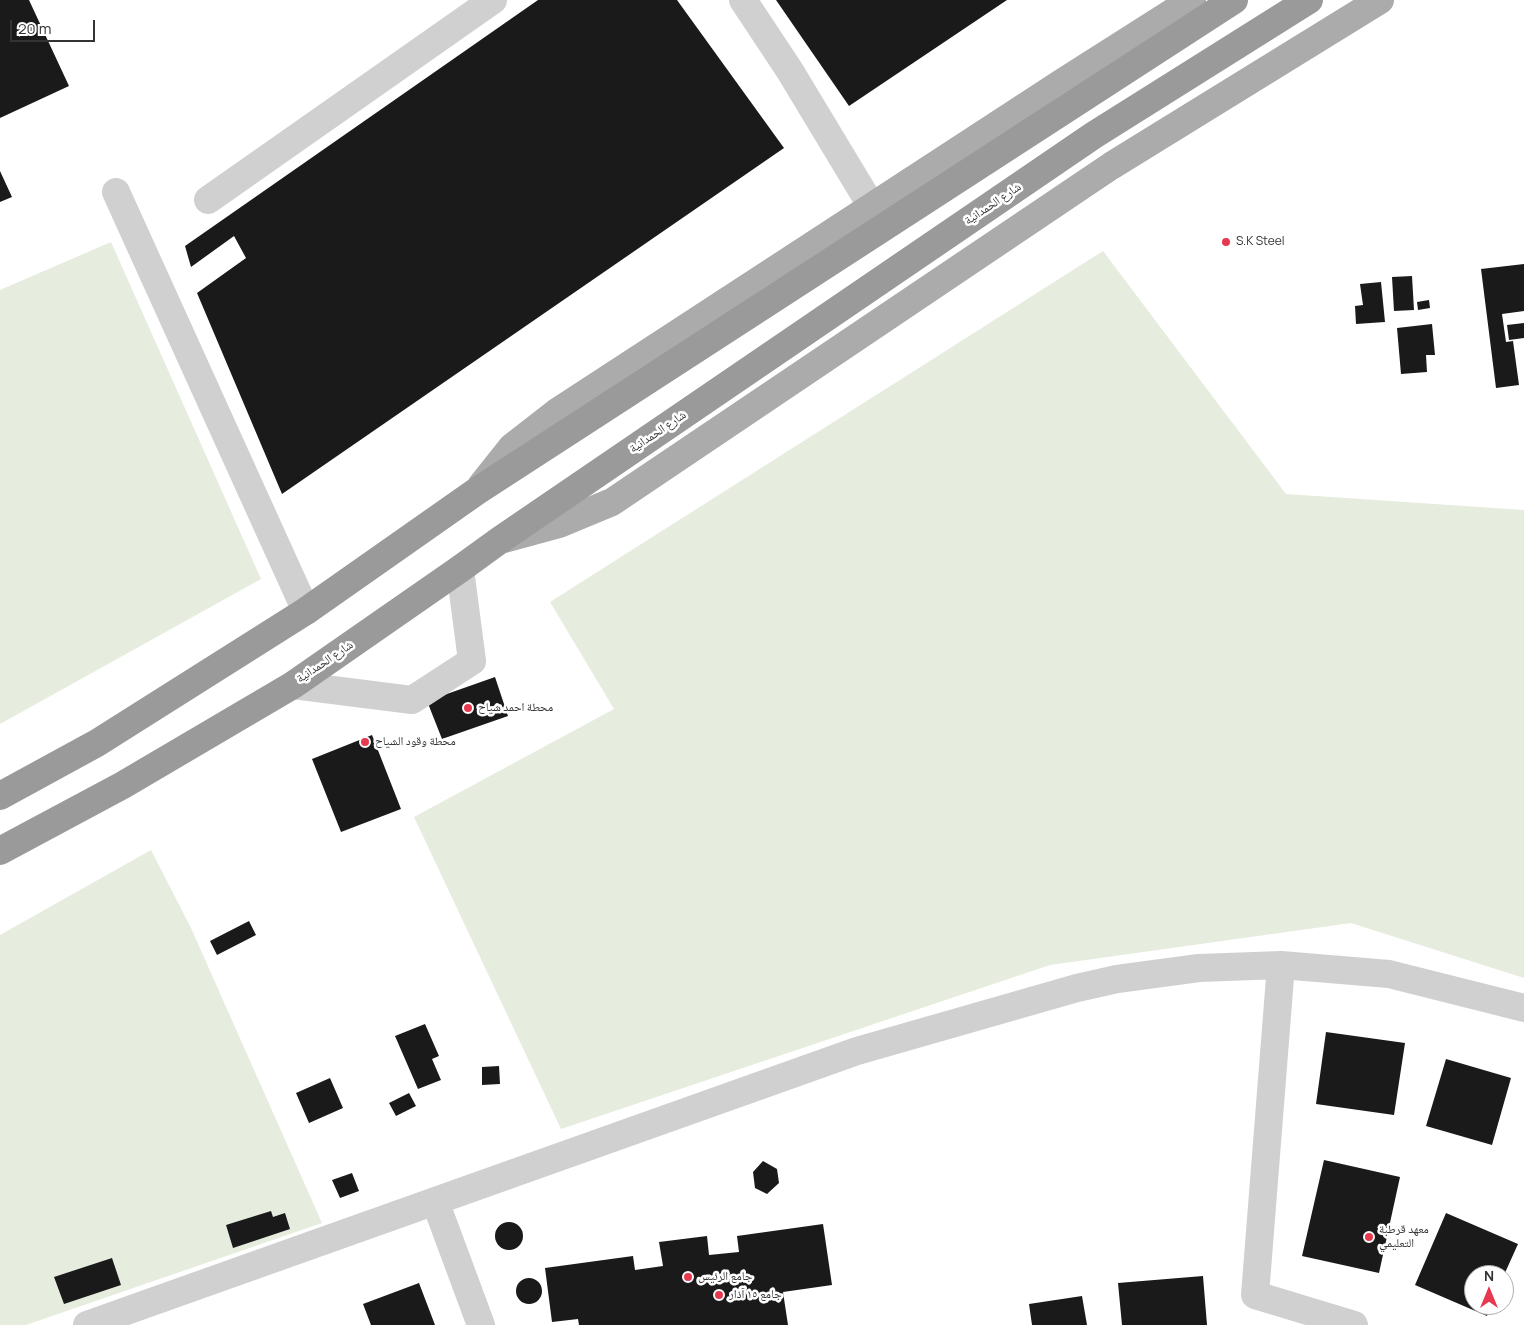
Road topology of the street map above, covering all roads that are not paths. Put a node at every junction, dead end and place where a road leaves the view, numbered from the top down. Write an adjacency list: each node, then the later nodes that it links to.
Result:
1 (493, 0): 8 (street)
2 (743, 0): 9 (street)
3 (1192, 0): 9 (main road)
4 (1234, 0): 10 (highway)
5 (1309, 0): 11 (highway, شارع الحمدانية)
6 (1380, 0): 11 (main road)
7 (116, 192): 13 (street)
8 (208, 200)
9 (872, 206): 10 (main road)
10 (477, 491): 13 (highway)
11 (500, 540): 12 (highway, شارع الحمدانية)
12 (460, 570): 14 (highway, شارع الحمدانية); 14 (street)
13 (306, 611): 15 (highway)
14 (292, 684): 16 (highway, شارع الحمدانية)
15 (0, 796)
16 (0, 851)
17 (1281, 965): 18 (street); 19 (street); 22 (street)
18 (1524, 1008)
19 (435, 1201): 20 (street); 21 (street)
20 (86, 1325)
21 (482, 1325)
22 (1354, 1325)

